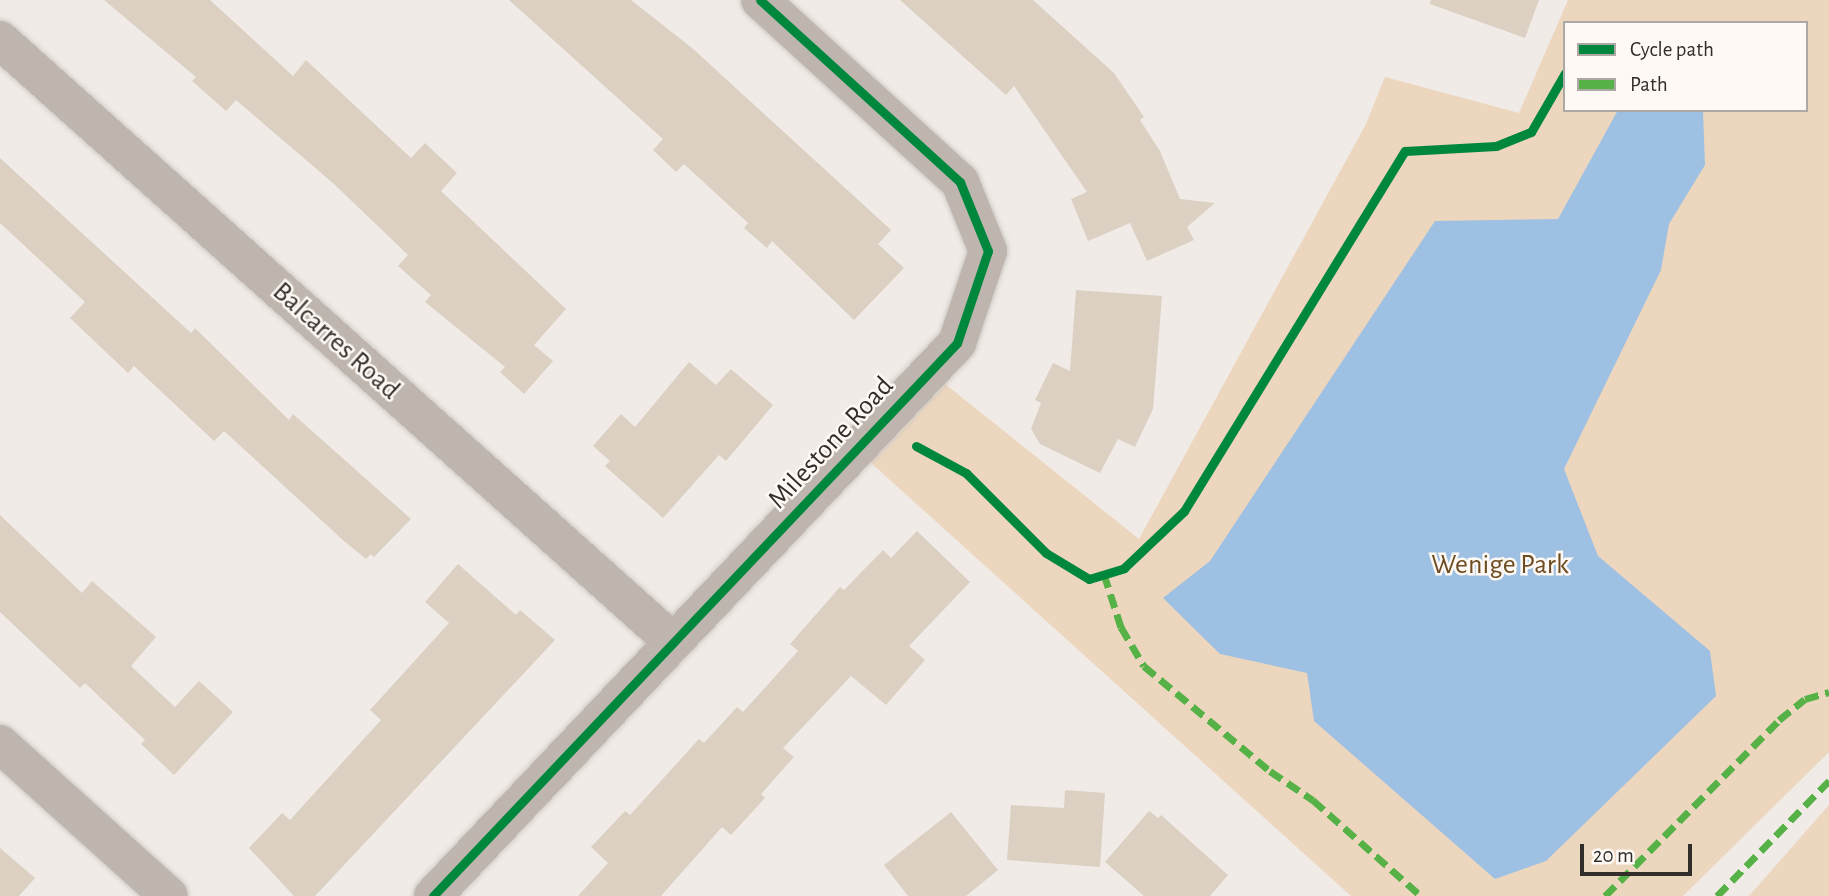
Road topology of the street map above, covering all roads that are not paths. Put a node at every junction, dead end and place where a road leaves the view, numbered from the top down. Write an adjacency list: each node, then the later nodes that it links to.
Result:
1 (760, 0): 3 (street, Milestone Road)
2 (0, 40): 3 (street, Balcarres Road)
3 (673, 642): 6 (street, Milestone Road)
4 (0, 744): 5 (street)
5 (169, 896)
6 (433, 896)

